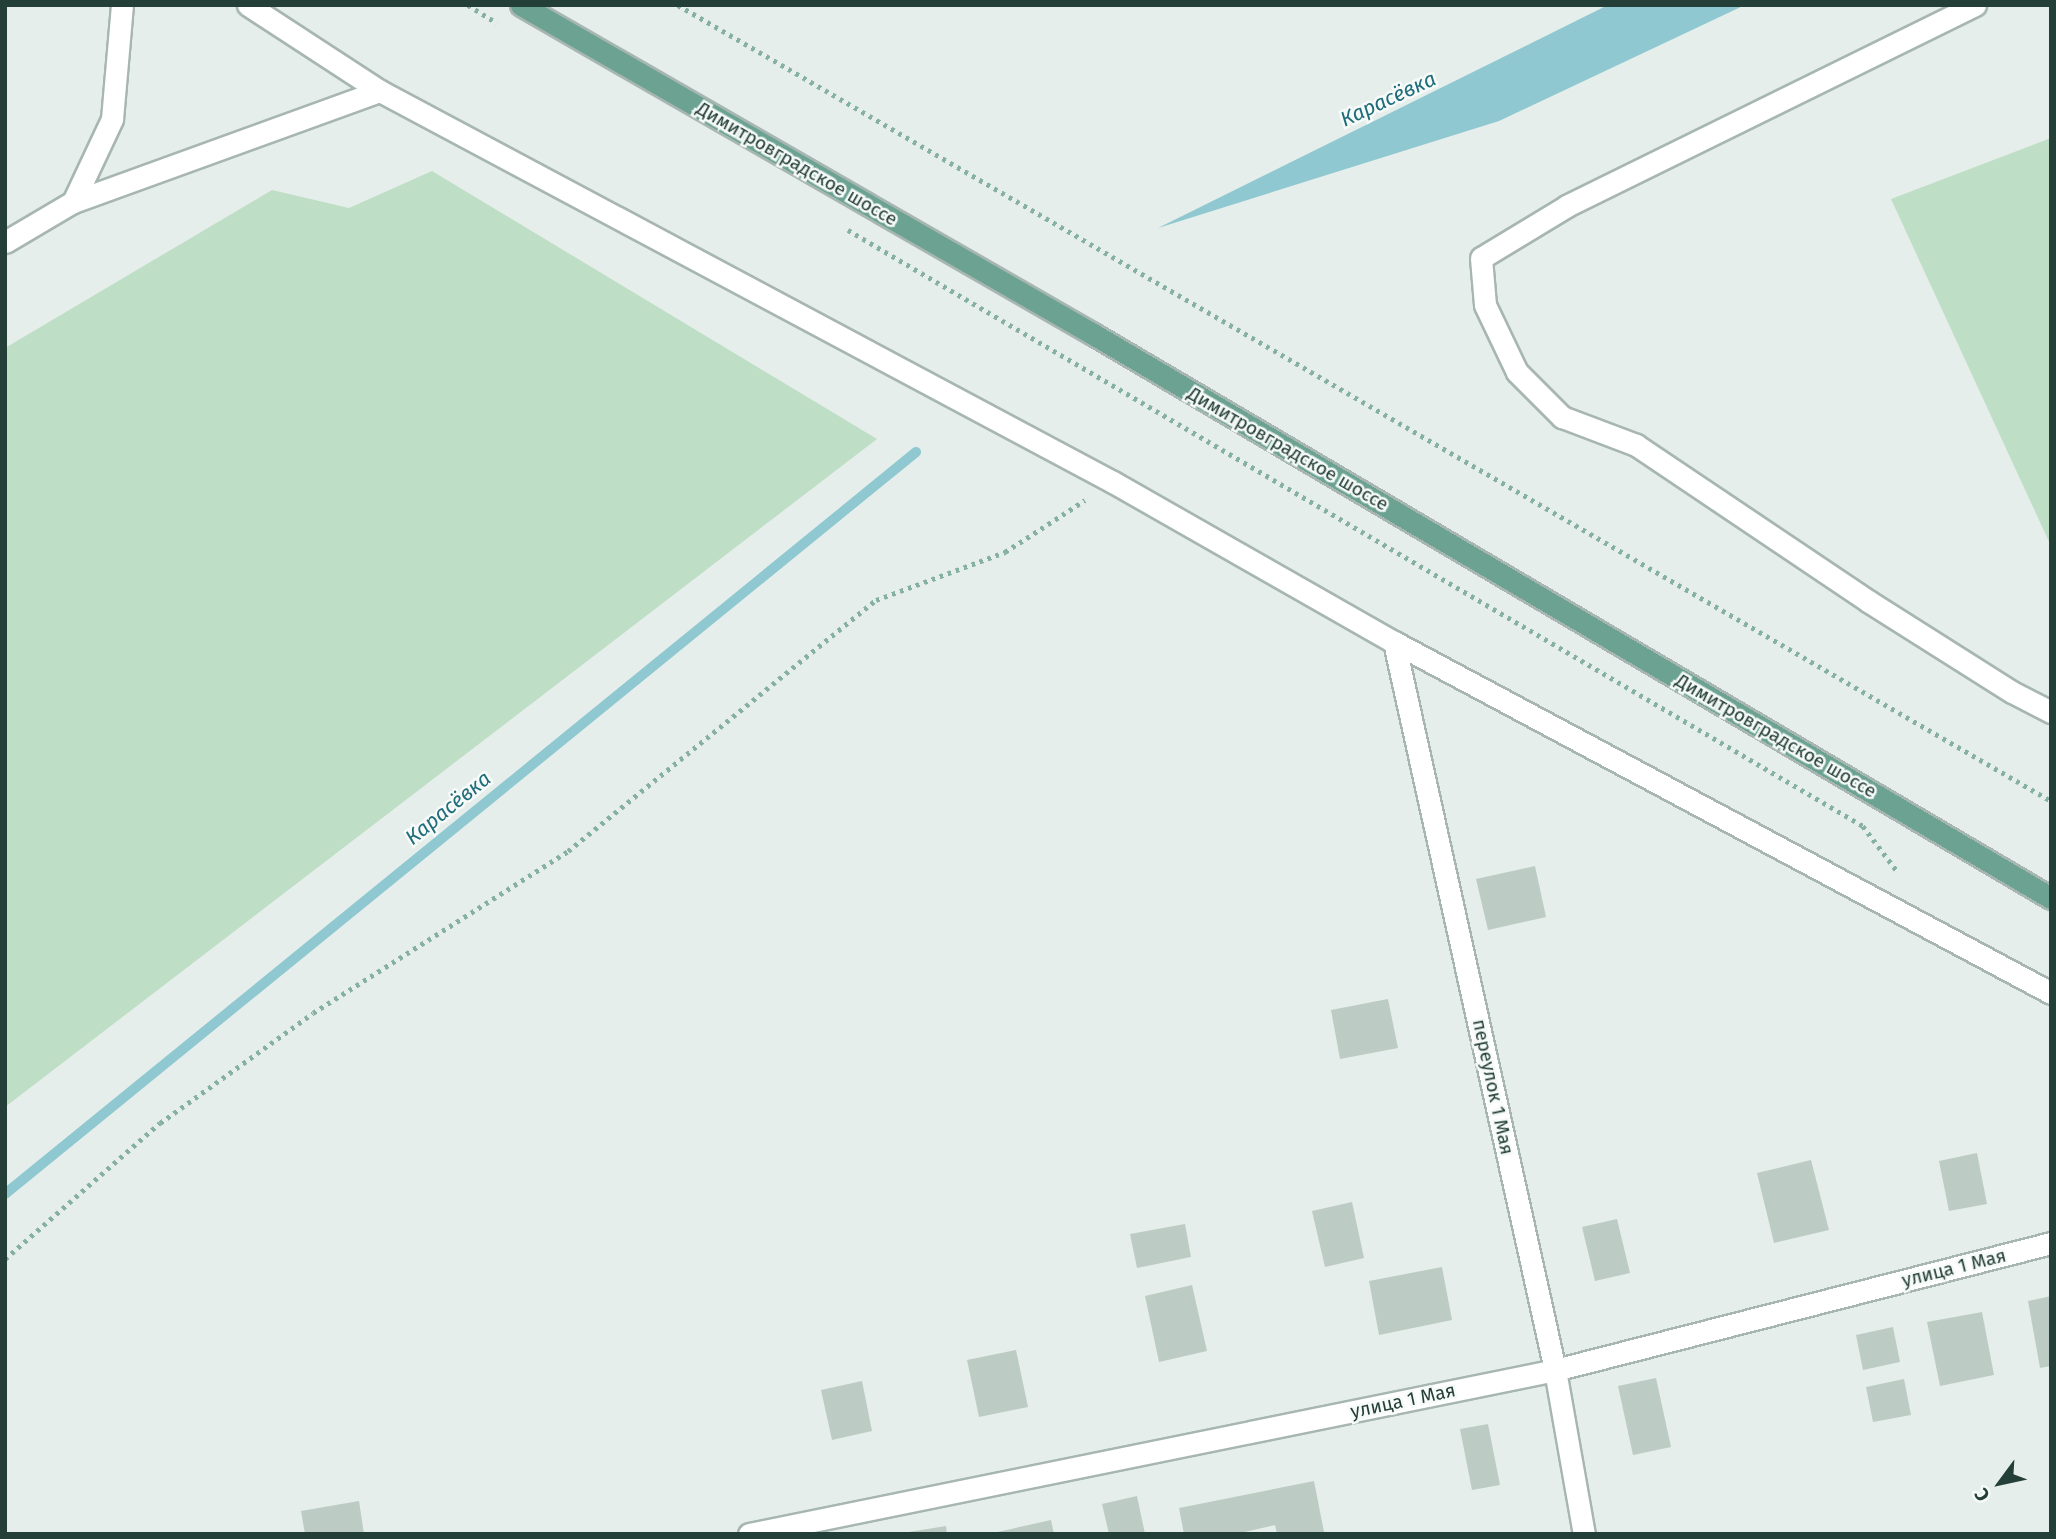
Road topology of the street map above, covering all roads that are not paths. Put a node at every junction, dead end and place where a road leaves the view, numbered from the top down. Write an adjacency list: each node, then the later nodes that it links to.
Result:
1 (122, 5): 6 (street)
2 (248, 5): 5 (street)
3 (521, 5): 10 (main road, Димитровградское шоссе)
4 (1975, 5): 9 (street)
5 (380, 91): 6 (street); 8 (street)
6 (73, 202): 7 (street)
7 (5, 242)
8 (1394, 642): 11 (street); 13 (street, переулок 1 Мая)
9 (2051, 712)
10 (2051, 898)
11 (2051, 993)
12 (2051, 1243): 13 (street, улица 1 Мая)
13 (1555, 1370): 14 (street, улица 1 Мая); 15 (street, переулок 1 Мая)
14 (749, 1534)
15 (1584, 1534)

